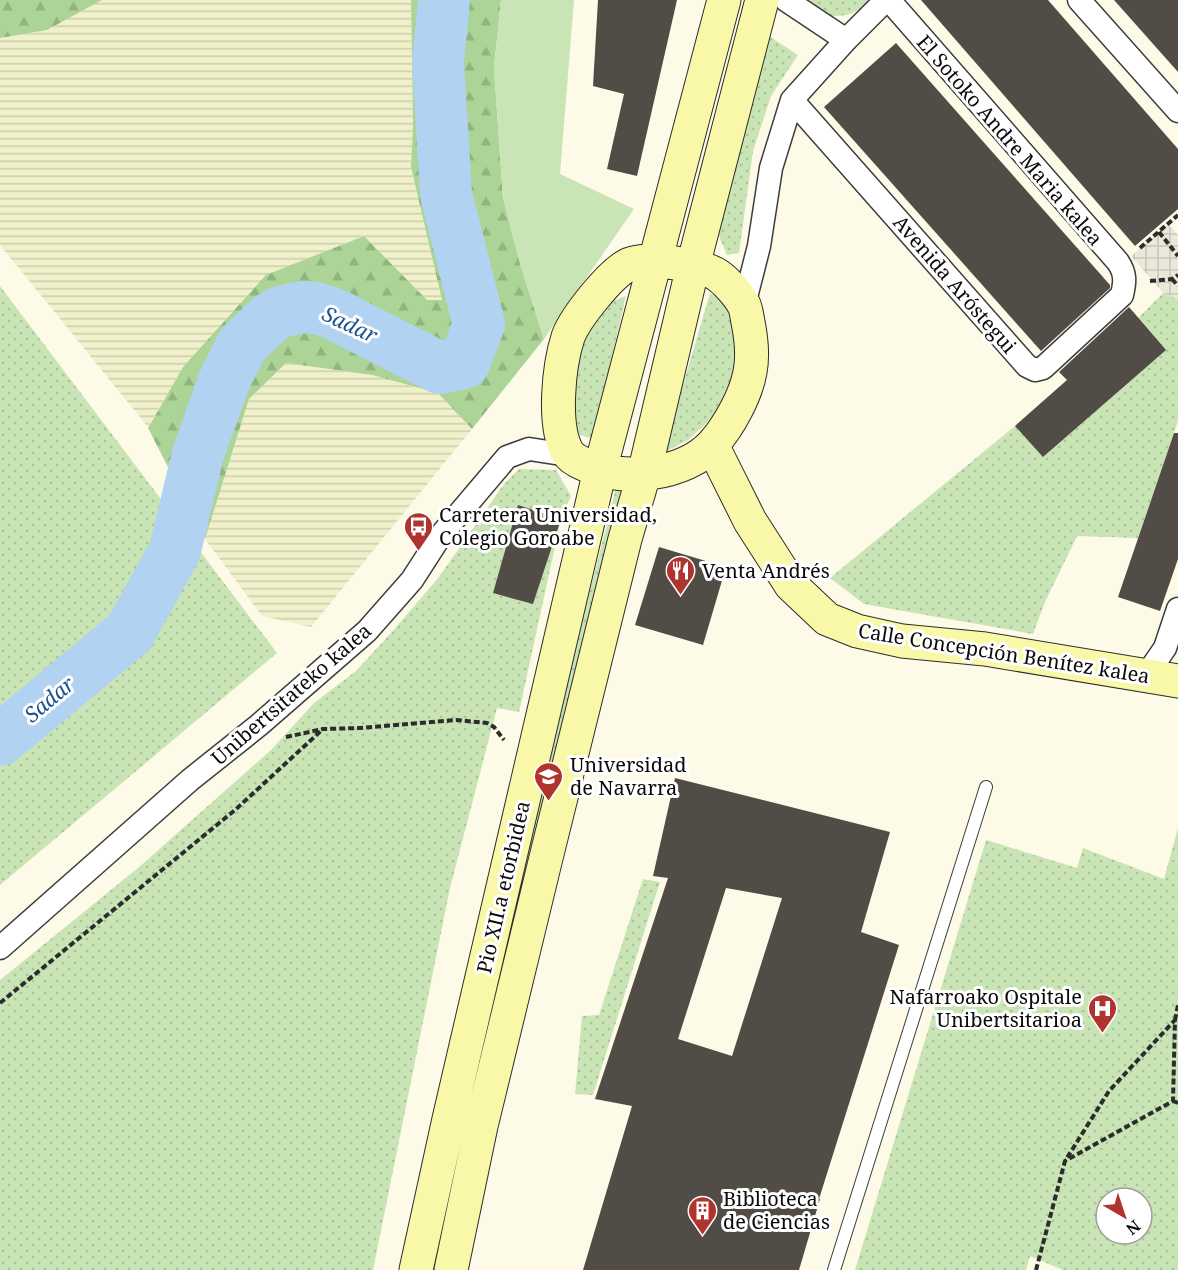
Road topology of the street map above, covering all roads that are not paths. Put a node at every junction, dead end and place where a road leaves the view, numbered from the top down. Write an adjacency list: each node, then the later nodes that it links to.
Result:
1 (724, 0): 9 (main road)
2 (762, 0): 10 (main road)
3 (786, 0): 6 (street)
4 (887, 0): 6 (street); 11 (street, El Sotoko Andre Maria kalea)
5 (1078, 0): 8 (street)
6 (846, 40): 7 (street)
7 (792, 100): 11 (street, Avenida Aróstegui); 12 (street)
8 (1178, 111)
9 (657, 261): 10 (main road); 14 (main road); 15 (main road)
10 (693, 266): 12 (main road); 16 (main road)
11 (1125, 283)
12 (744, 305): 13 (main road)
13 (712, 445): 16 (main road); 19 (main road, Calle Concepción Benítez kalea)
14 (568, 455): 15 (main road); 22 (street, Unibertsitateko kalea)
15 (600, 470): 16 (main road); 23 (main road, Pio XII.a etorbidea)
16 (644, 474): 24 (main road, Pio XII.a etorbidea)
17 (1178, 609): 18 (street)
18 (1173, 639): 19 (street)
19 (1145, 676): 20 (main road, Calle Concepción Benítez kalea)
20 (1178, 681)
21 (986, 787): 25 (lane)
22 (0, 948)
23 (416, 1270)
24 (451, 1270)
25 (834, 1270)

